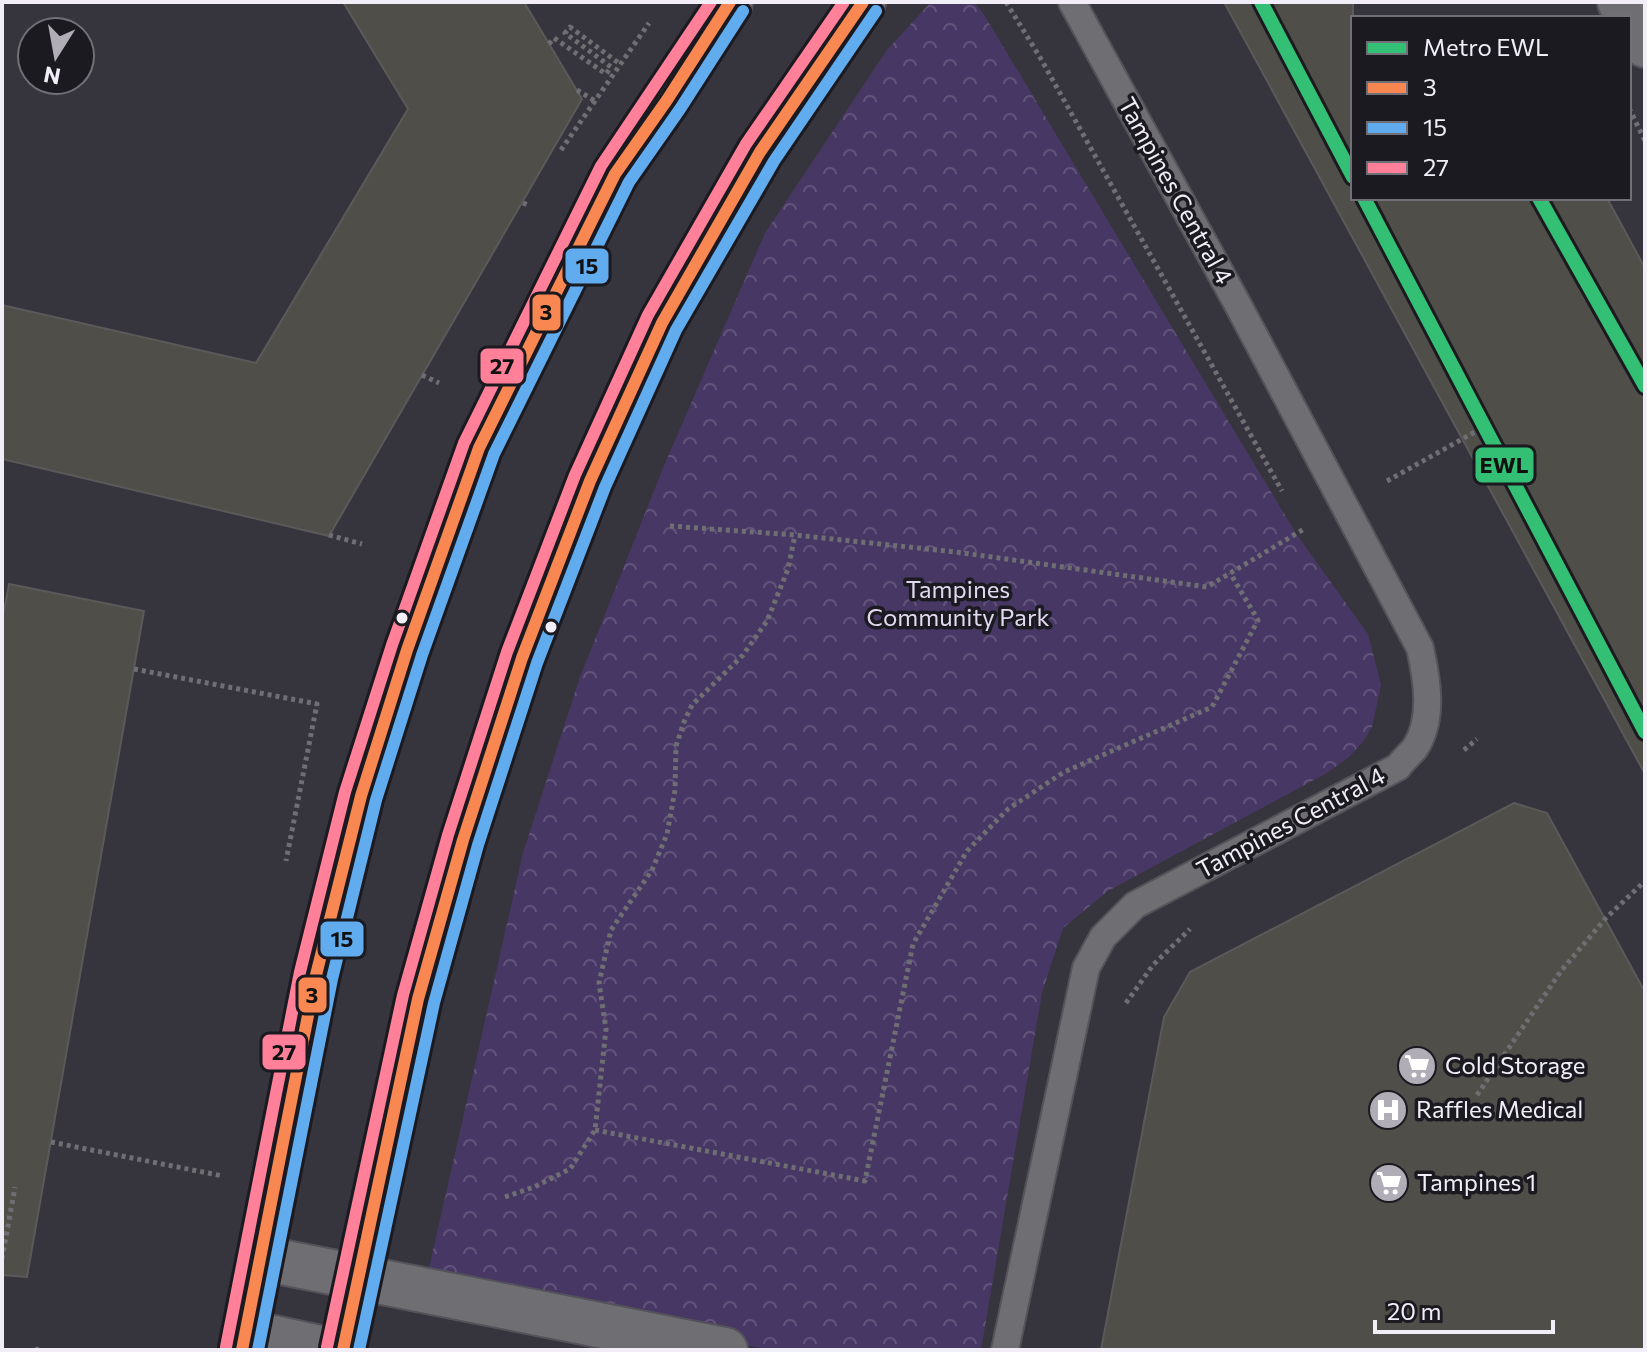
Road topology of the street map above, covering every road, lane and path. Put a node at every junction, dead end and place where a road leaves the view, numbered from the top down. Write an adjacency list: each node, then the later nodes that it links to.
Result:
1 (730, 2): 39 (main road)
2 (863, 2): 41 (main road)
3 (1006, 2): 21 (path)
4 (1072, 2): 46 (lane, Tampines Central 4)
5 (654, 14): 9 (path)
6 (1631, 21): 8 (street)
7 (549, 44): 9 (path)
8 (1645, 45)
9 (620, 64): 11 (path)
10 (577, 90): 11 (path)
11 (595, 101): 14 (path)
12 (1631, 112): 13 (path)
13 (1645, 141)
14 (561, 150)
15 (523, 203): 16 (path)
16 (530, 206)
17 (422, 375): 18 (path)
18 (439, 383)
19 (1482, 428): 20 (path)
20 (1387, 481)
21 (1289, 503)
22 (1296, 516): 24 (path)
23 (670, 526): 26 (path)
24 (1304, 529): 27 (path); 29 (path)
25 (329, 535): 28 (path)
26 (795, 535): 29 (path); 34 (path)
27 (1310, 541)
28 (362, 544)
29 (1230, 573): 34 (path)
30 (134, 669): 31 (path)
31 (317, 704)
32 (1645, 881): 33 (path)
33 (1477, 1095)
34 (595, 1130): 38 (path)
35 (51, 1142): 36 (path)
36 (236, 1178)
37 (15, 1187): 40 (path)
38 (505, 1197)
39 (261, 1258): 41 (street); 42 (main road)
40 (2, 1259)
41 (360, 1276): 44 (main road); 45 (street)
42 (244, 1341): 43 (street)
43 (329, 1350)
44 (343, 1350)
45 (725, 1350)
46 (1005, 1350)

